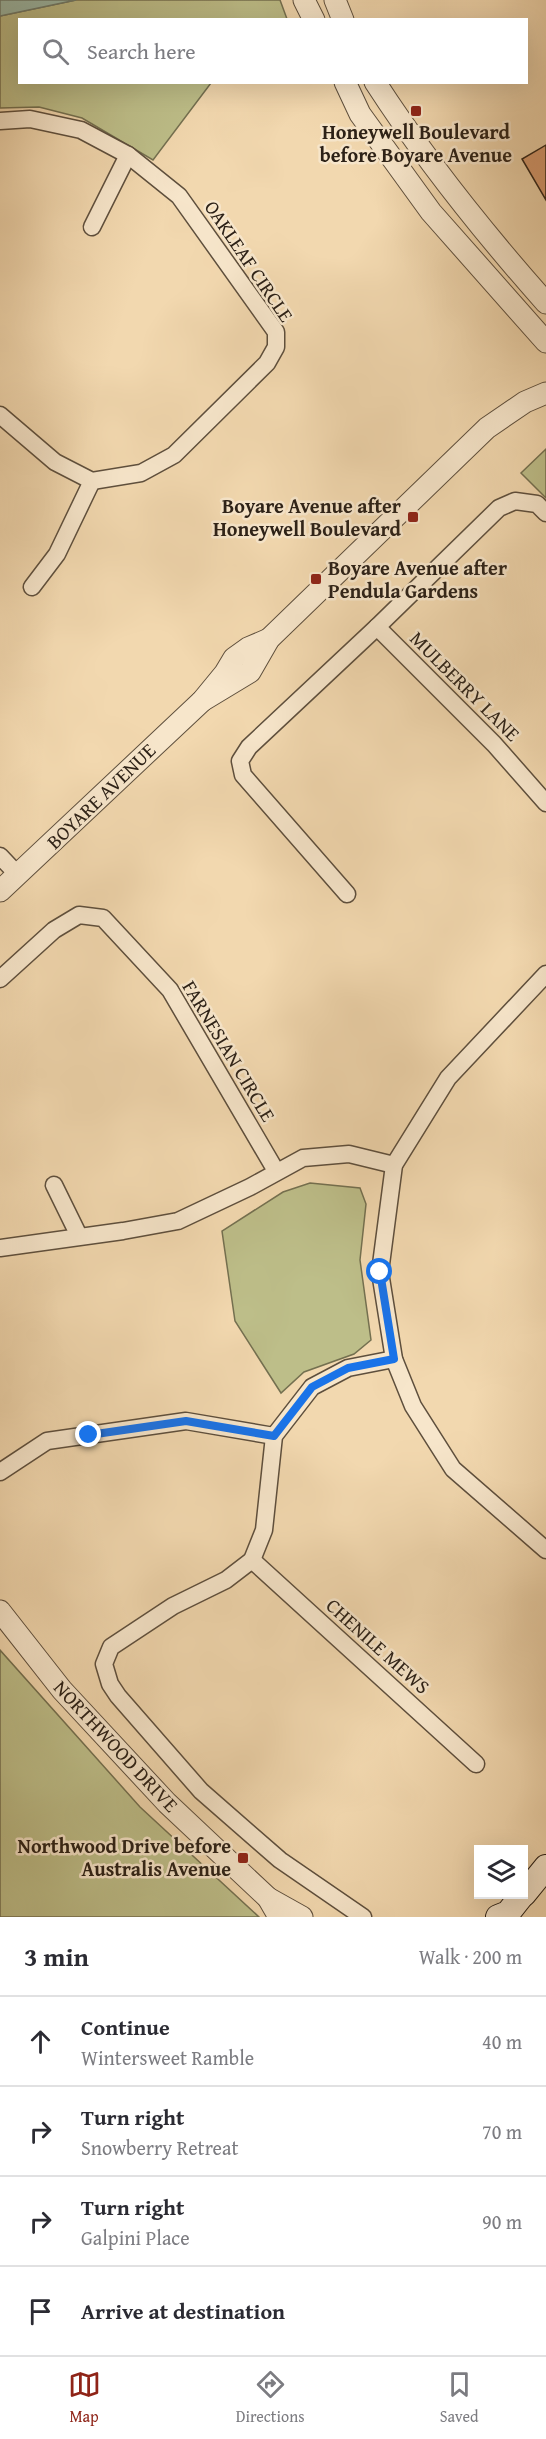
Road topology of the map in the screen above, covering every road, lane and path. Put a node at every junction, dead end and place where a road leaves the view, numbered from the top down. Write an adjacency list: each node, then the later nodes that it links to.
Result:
1 (304, 0): 3 (street)
2 (335, 0): 4 (street)
3 (313, 18)
4 (342, 18)
5 (346, 84): 10 (street)
6 (376, 84): 9 (street)
7 (0, 121): 8 (street, OAKLEAF CIRCLE)
8 (128, 155): 11 (street); 18 (street, OAKLEAF CIRCLE)
9 (452, 192): 10 (street); 12 (street)
10 (431, 212): 13 (street)
11 (92, 227)
12 (546, 303)
13 (546, 342)
14 (546, 377): 16 (street, BOYARE AVENUE)
15 (546, 393): 16 (street, BOYARE AVENUE)
16 (525, 402): 24 (street, BOYARE AVENUE)
17 (0, 415): 18 (street)
18 (92, 481): 20 (street)
19 (546, 513): 21 (street)
20 (32, 587)
21 (377, 627): 22 (street, MULBERRY LANE); 25 (street)
22 (546, 803)
23 (0, 856): 24 (street)
24 (5, 885)
25 (347, 894)
26 (546, 974): 28 (street)
27 (0, 979): 29 (street, FARNESIAN CIRCLE)
28 (394, 1165): 29 (street); 33 (street)
29 (276, 1171): 31 (street)
30 (54, 1185): 31 (street)
31 (79, 1236): 32 (street)
32 (0, 1248)
33 (394, 1359): 34 (street); 36 (street)
34 (274, 1436): 35 (street); 37 (street)
35 (0, 1472)
36 (546, 1550)
37 (252, 1560): 39 (street, CHENILE MEWS); 47 (street)
38 (0, 1611): 42 (street, NORTHWOOD DRIVE)
39 (476, 1764)
40 (546, 1867): 41 (main road)
41 (528, 1888)
42 (268, 1898): 45 (street, NORTHWOOD DRIVE); 46 (street, NORTHWOOD DRIVE)
43 (519, 1899): 44 (main road)
44 (504, 1916)
45 (279, 1917)
46 (302, 1917)
47 (363, 1917)

